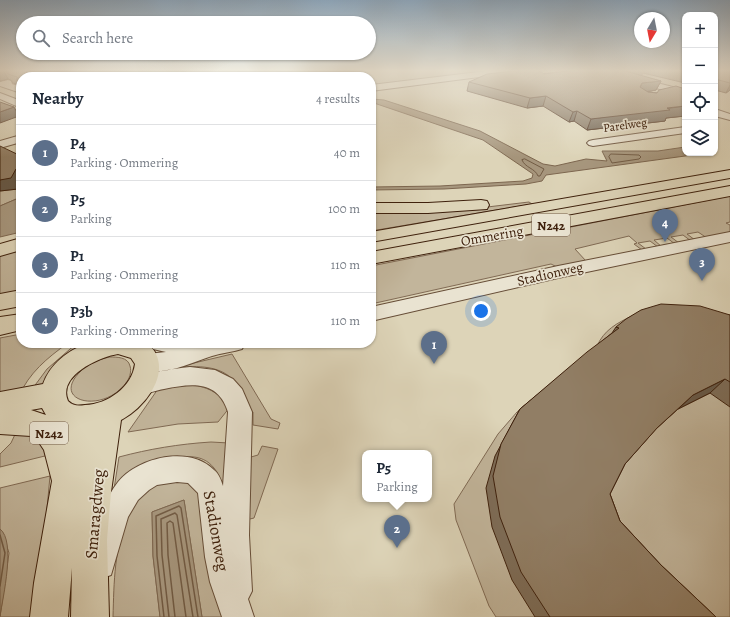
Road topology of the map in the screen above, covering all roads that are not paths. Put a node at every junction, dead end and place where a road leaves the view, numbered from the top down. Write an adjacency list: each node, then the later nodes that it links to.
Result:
1 (16, 107): 2 (street)
2 (10, 109)
3 (682, 122): 4 (street)
4 (667, 123)
5 (682, 130): 9 (street, Parelweg)
6 (16, 131): 8 (street)
7 (16, 132): 10 (street)
8 (0, 134)
9 (593, 143)
10 (0, 145)
11 (16, 151): 12 (street)
12 (0, 153)
13 (730, 174): 14 (highway, Ommering / N242)
14 (647, 188): 16 (highway, N242); 17 (highway, Ommering / N242)
15 (730, 191): 21 (highway, Ommering / N242)
16 (376, 208)
17 (376, 235)
18 (730, 237): 24 (street, Stadionweg)
19 (16, 245): 20 (highway)
20 (0, 250)
21 (376, 257)
22 (16, 299): 23 (highway)
23 (0, 302)
24 (376, 313)
25 (16, 323): 26 (highway)
26 (0, 326)
27 (100, 348): 31 (highway)
28 (135, 348): 30 (highway)
29 (213, 348): 30 (street)
30 (150, 364): 33 (highway); 37 (street, Stadionweg)
31 (52, 394): 32 (highway); 33 (highway)
32 (0, 404)
33 (94, 415): 35 (highway, Smaragdweg); 36 (highway, Smaragdweg)
34 (0, 421): 35 (highway, N242)
35 (68, 481): 38 (highway, Smaragdweg)
36 (90, 607): 37 (street, Stadionweg)
37 (237, 615)
38 (49, 617)

